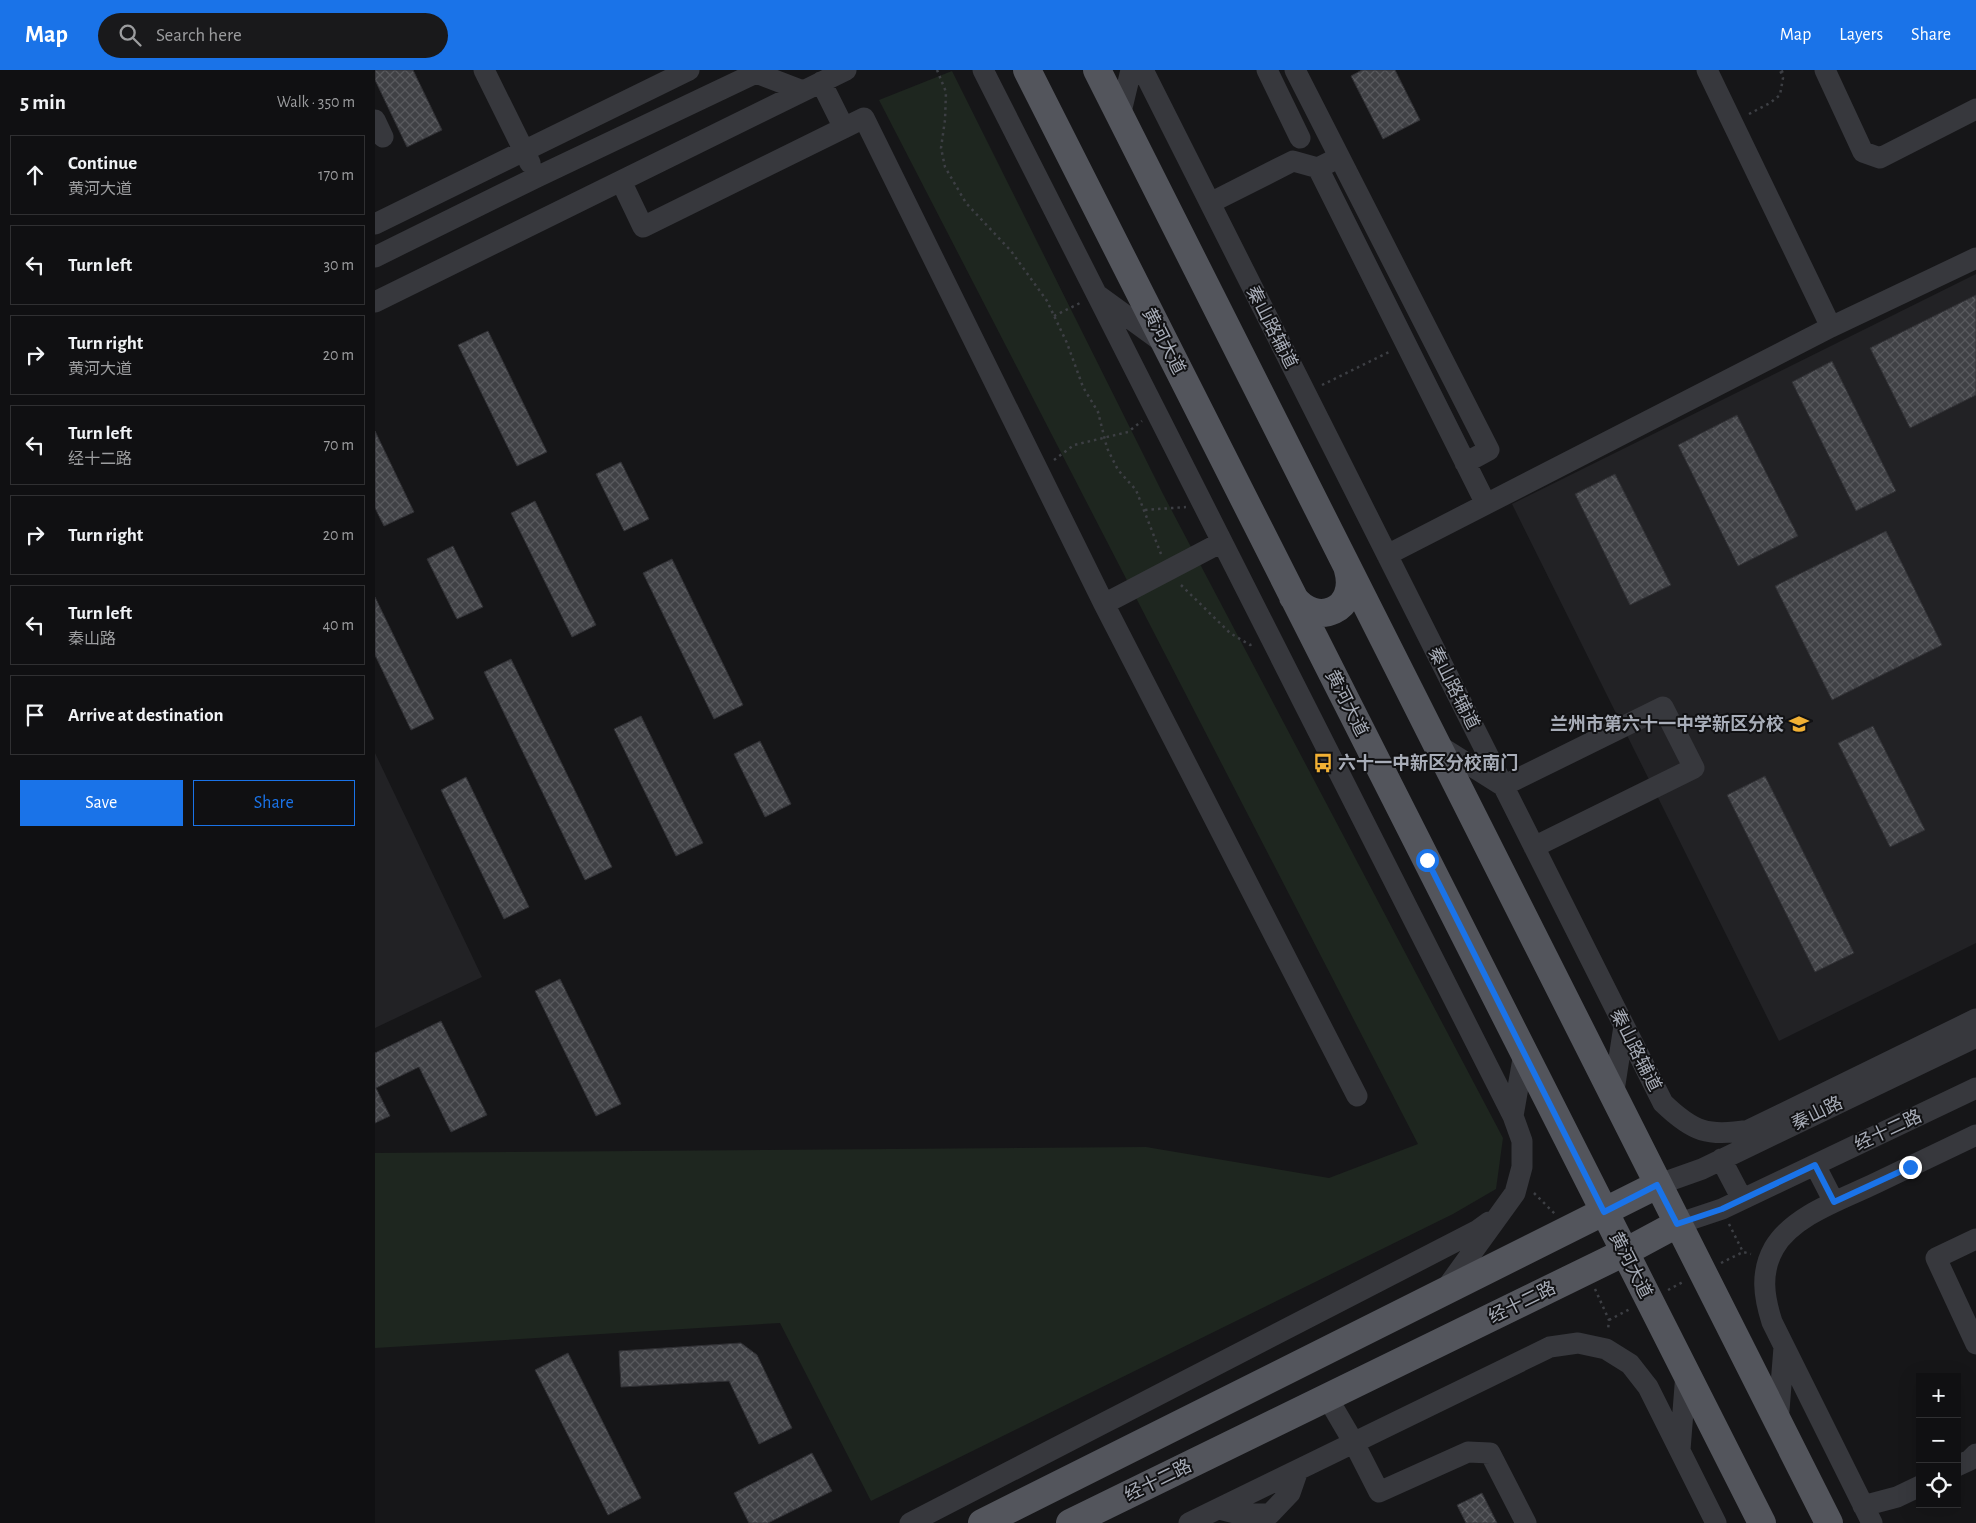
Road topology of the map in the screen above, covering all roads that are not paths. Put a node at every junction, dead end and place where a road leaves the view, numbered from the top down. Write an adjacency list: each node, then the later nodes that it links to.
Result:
1 (484, 70): 20 (street)
2 (689, 70): 20 (street)
3 (846, 70): 14 (street)
4 (983, 70): 30 (street)
5 (1027, 70): 33 (main road, 黄河大道)
6 (1097, 70): 16 (main road)
7 (1131, 70): 16 (street)
8 (1143, 70): 26 (street, 秦山路辅道)
9 (1267, 70): 19 (street)
10 (1295, 70): 17 (street)
11 (1707, 70): 32 (street)
12 (1825, 70): 15 (street)
13 (759, 71): 14 (street); 24 (street)
14 (812, 86): 18 (street); 25 (street)
15 (1976, 110)
16 (1120, 116): 38 (main road)
17 (1324, 125): 19 (street); 21 (street)
18 (844, 128): 25 (street); 40 (street)
19 (1300, 138): 22 (street)
20 (524, 151): 24 (street); 27 (street)
21 (1339, 156): 23 (street); 34 (street)
22 (1293, 161): 23 (street); 26 (street)
23 (1318, 168): 34 (street)
24 (537, 177): 28 (street)
25 (621, 181): 31 (street)
26 (1210, 203): 37 (street, 秦山路辅道)
27 (375, 224)
28 (375, 257)
29 (1976, 258): 32 (street)
30 (1097, 295): 33 (street); 36 (street)
31 (375, 301)
32 (1831, 327): 35 (street)
33 (1166, 345): 39 (main road, 黄河大道)
34 (1465, 463): 35 (street)
35 (1486, 504): 37 (street)
36 (1222, 542): 40 (street); 51 (street)
37 (1387, 555): 42 (street, 秦山路辅道)
38 (1348, 570): 39 (main road); 41 (main road)
39 (1293, 597): 47 (main road, 黄河大道)
40 (1104, 604): 49 (street)
41 (1435, 743): 42 (street); 50 (main road)
42 (1503, 786): 43 (street, 秦山路辅道); 43 (street)
43 (1534, 847): 45 (street, 秦山路辅道)
44 (1976, 1020): 45 (street, 秦山路辅道)
45 (1624, 1026): 50 (street)
46 (1976, 1037): 53 (street, 秦山路)
47 (1524, 1054): 51 (street); 58 (main road, 黄河大道)
48 (1976, 1088): 54 (street, 经十二路)
49 (1357, 1096)
50 (1613, 1097): 55 (main road)
51 (1513, 1116): 59 (street)
52 (1976, 1135): 57 (street)
53 (1721, 1160): 55 (street, 秦山路); 56 (street)
54 (1815, 1165): 56 (street, 经十二路); 57 (street)
55 (1657, 1185): 58 (main road); 60 (main road)
56 (1742, 1200): 60 (street, 经十二路)
57 (1834, 1202): 65 (street)
58 (1604, 1212): 62 (main road, 黄河大道); 63 (main road)
59 (1499, 1214): 63 (street); 78 (street)
60 (1677, 1224): 62 (main road, 经十二路); 68 (main road)
61 (1976, 1240): 64 (street)
62 (1625, 1252): 66 (main road, 黄河大道); 67 (main road, 经十二路)
63 (1445, 1290): 79 (main road)
64 (1976, 1344)
65 (1784, 1347): 68 (street); 76 (street)
66 (1686, 1373): 70 (street); 84 (main road, 黄河大道)
67 (1327, 1397): 69 (street); 80 (main road, 经十二路)
68 (1778, 1424): 85 (main road)
69 (1354, 1443): 70 (street); 73 (street); 82 (street)
70 (1680, 1452): 83 (street)
71 (1976, 1454): 72 (street)
72 (1961, 1464)
73 (1298, 1470): 75 (street); 77 (street)
74 (1916, 1488): 76 (street)
75 (1219, 1509): 77 (street); 81 (street)
76 (1868, 1514)
77 (1272, 1519)
78 (910, 1523)
79 (982, 1523)
80 (1070, 1523)
81 (1189, 1523)
82 (1526, 1523)
83 (1716, 1523)
84 (1762, 1523)
85 (1829, 1523)

